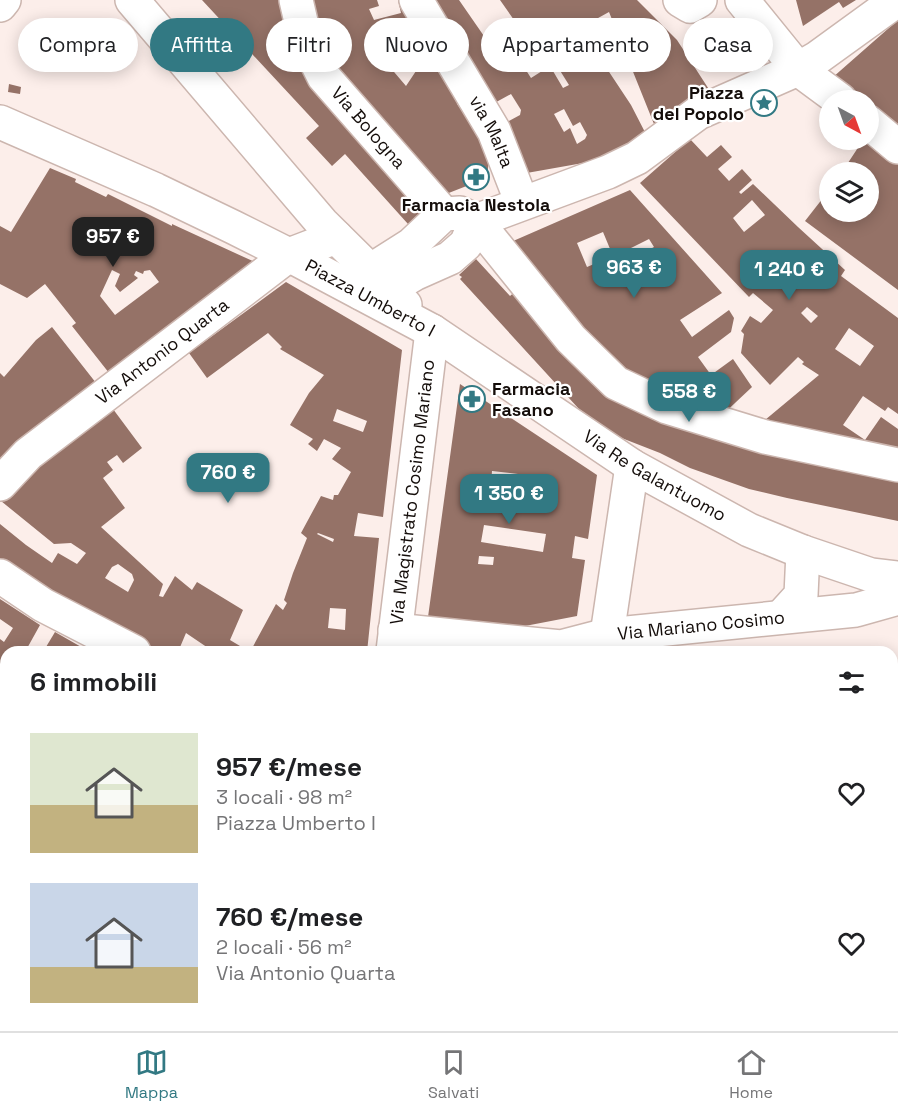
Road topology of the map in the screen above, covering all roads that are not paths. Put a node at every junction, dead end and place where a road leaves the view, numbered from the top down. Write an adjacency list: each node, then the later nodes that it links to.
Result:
1 (4, 0): 9 (street)
2 (132, 0): 16 (street, Piazza Umberto I)
3 (296, 0): 17 (street, Via Bologna)
4 (416, 0): 15 (street, via Malta)
5 (680, 0): 6 (street)
6 (700, 0)
7 (742, 0): 10 (street)
8 (897, 0): 10 (street)
9 (0, 5)
10 (798, 69): 11 (street); 15 (street)
11 (826, 90)
12 (0, 122): 20 (street, Piazza Umberto I)
13 (879, 131): 14 (street)
14 (898, 147)
15 (522, 203): 18 (street)
16 (308, 206): 19 (street, Piazza Umberto I); 20 (street)
17 (444, 214): 18 (street); 21 (street)
18 (476, 221): 21 (street); 23 (street)
19 (336, 237): 20 (street, Via Antonio Quarta); 21 (street, Piazza Umberto I)
20 (278, 249): 21 (street, Piazza Umberto I); 25 (street, Via Antonio Quarta)
21 (374, 284): 22 (street, Piazza Umberto I)
22 (432, 331): 24 (street, Via Re Galantuomo); 32 (street, Via Magistrato Cosimo Mariano)
23 (898, 465)
24 (632, 466): 26 (street, Via Re Galantuomo); 31 (street)
25 (0, 484)
26 (803, 552): 28 (street, Via Re Galantuomo); 30 (street)
27 (0, 576): 33 (street)
28 (898, 578)
29 (898, 598): 30 (street, Via Mariano Cosimo)
30 (781, 617): 31 (street, Via Mariano Cosimo)
31 (608, 635): 35 (street, Via Mariano Cosimo)
32 (394, 641): 34 (street, Via Mariano Cosimo)
33 (122, 646)
34 (533, 646)
35 (565, 646)

